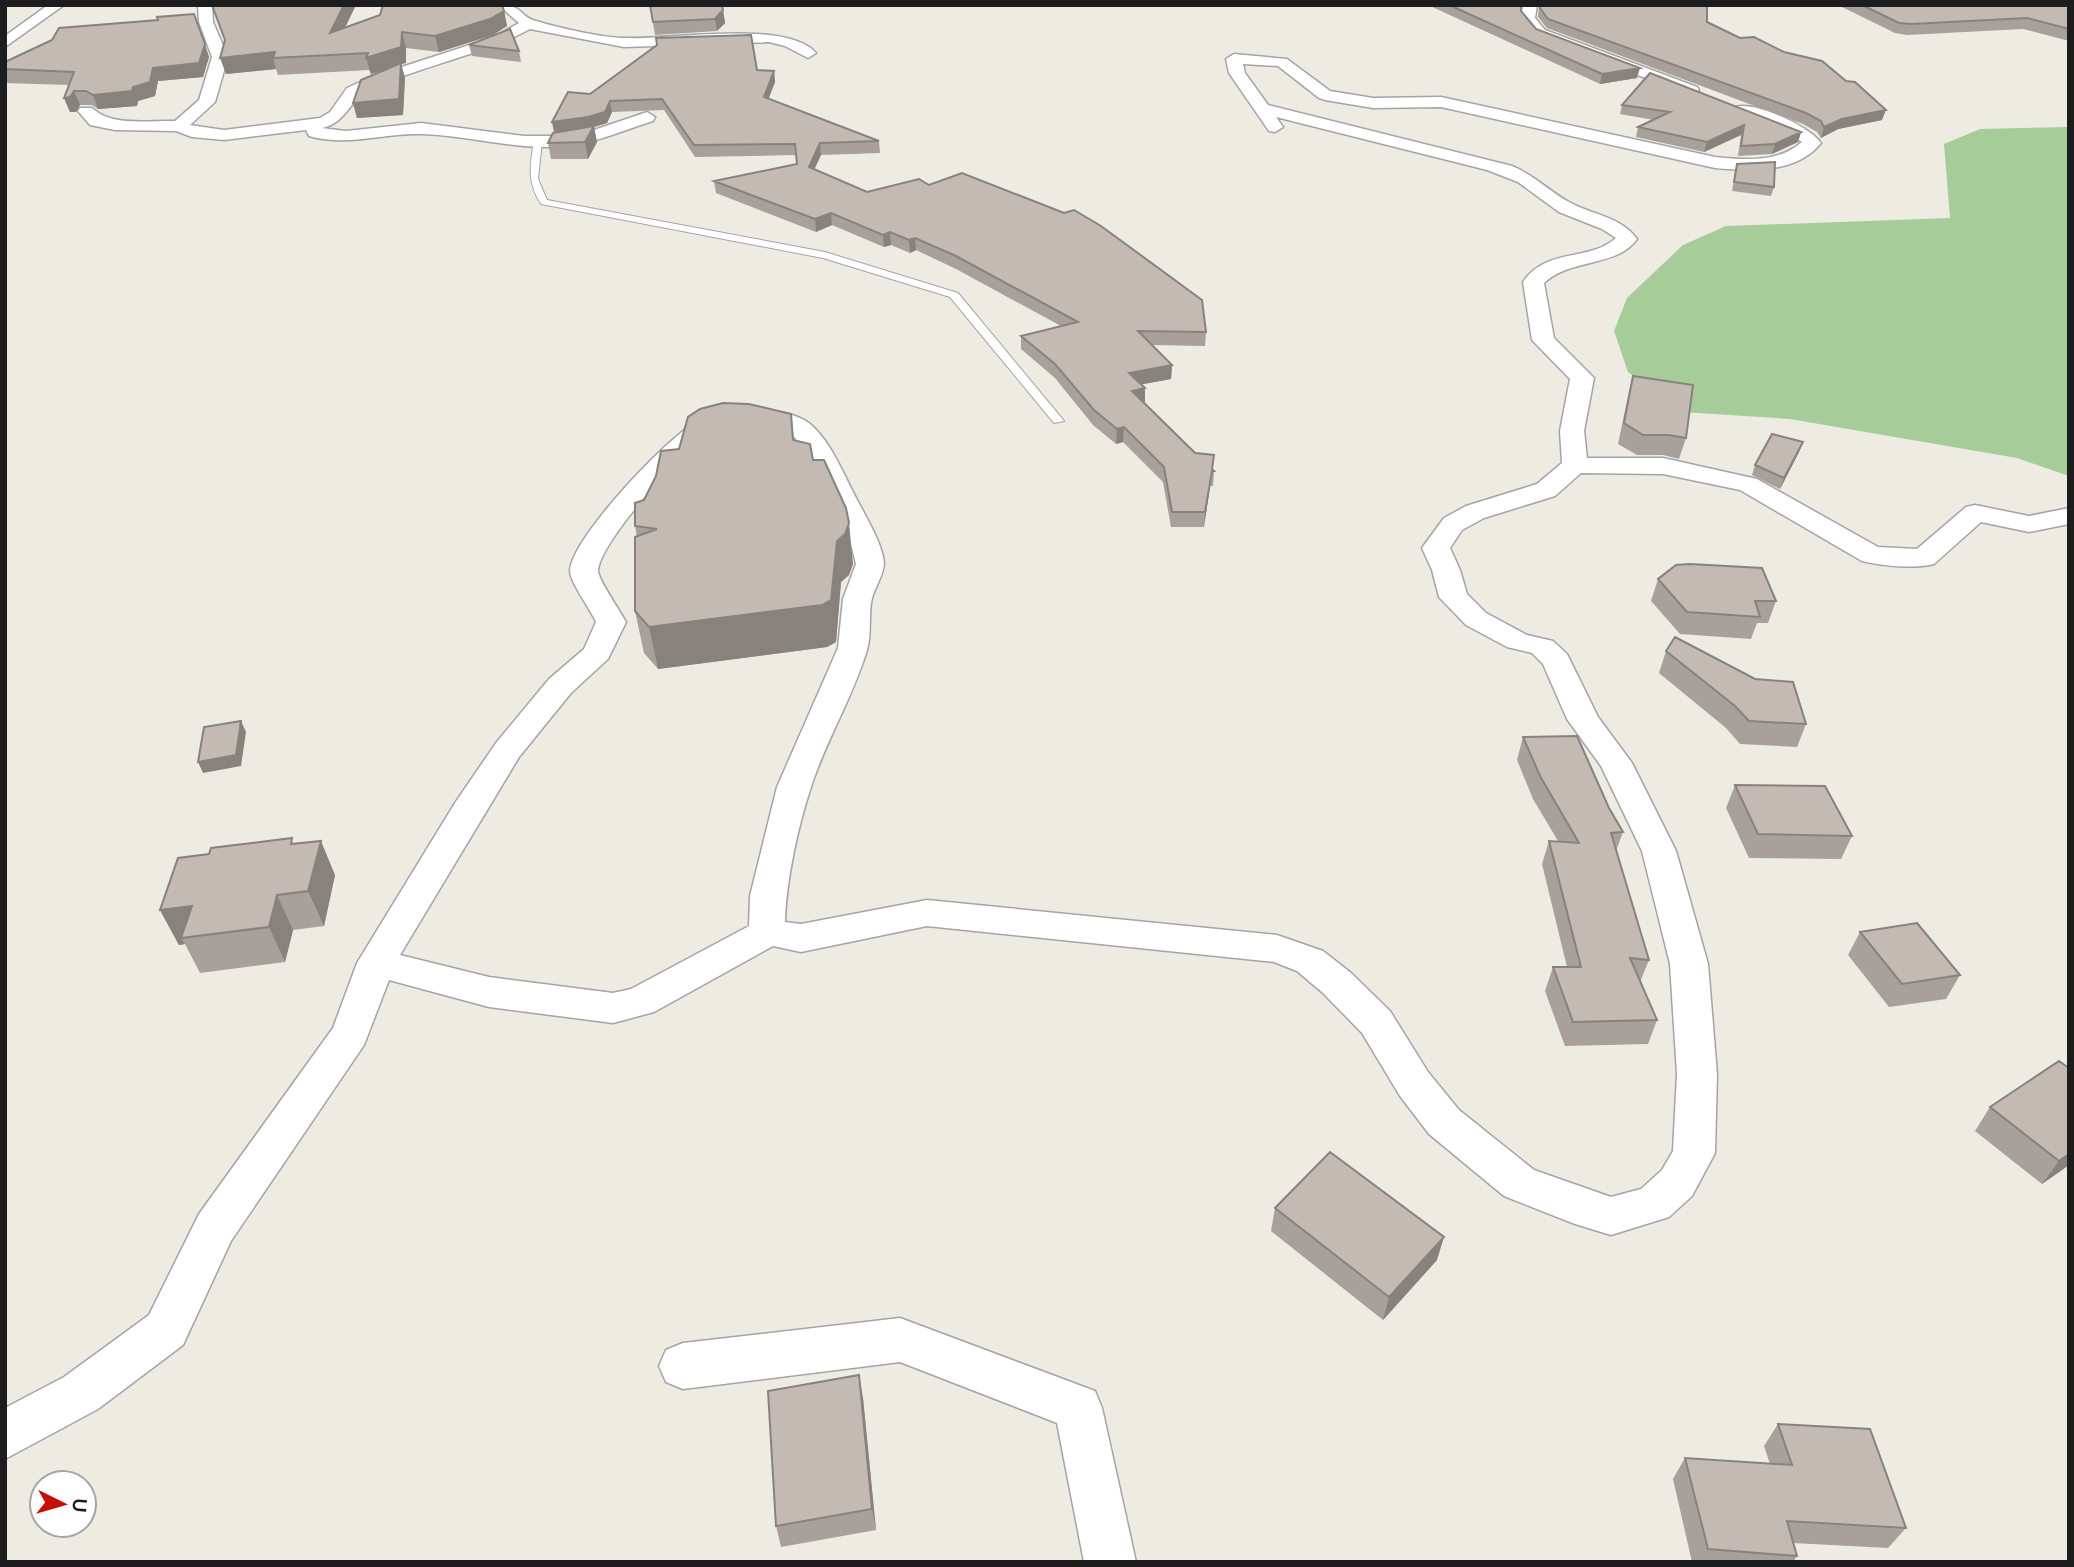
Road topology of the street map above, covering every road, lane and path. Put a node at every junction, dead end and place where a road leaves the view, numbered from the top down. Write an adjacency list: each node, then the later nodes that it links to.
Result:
1 (57, 5): 6 (street)
2 (205, 5): 11 (street)
3 (505, 5): 5 (street)
4 (1530, 5): 14 (street)
5 (528, 24): 7 (street); 10 (street)
6 (5, 43)
7 (808, 53)
8 (86, 111): 11 (street)
9 (647, 117): 12 (street)
10 (313, 125): 11 (street); 12 (street)
11 (179, 126)
12 (538, 141): 13 (lane)
13 (1058, 421)
14 (1575, 465): 15 (street); 16 (street)
15 (2069, 516)
16 (769, 932): 17 (street); 17 (street)
17 (376, 963): 19 (street)
18 (683, 1366): 20 (street)
19 (5, 1436)
20 (1110, 1562)

